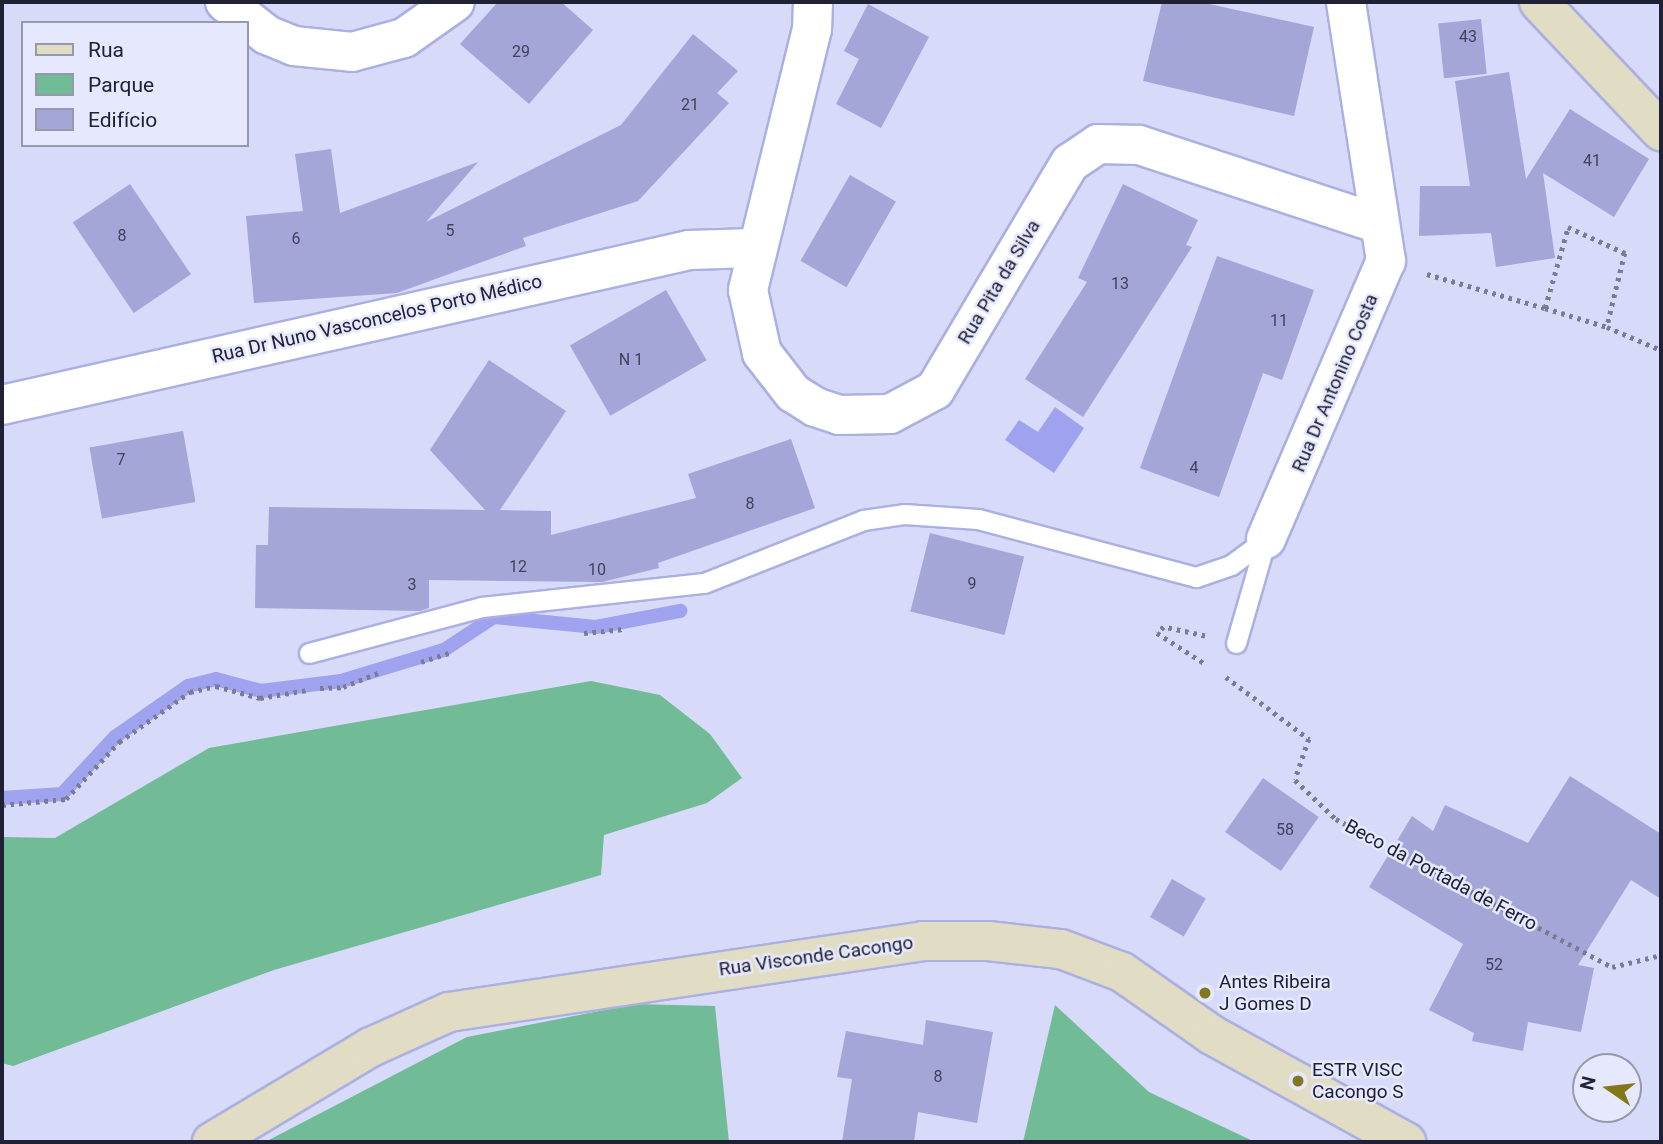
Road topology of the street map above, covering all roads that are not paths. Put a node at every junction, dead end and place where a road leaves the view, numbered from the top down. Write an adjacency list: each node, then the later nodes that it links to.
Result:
1 (225, 2): 6 (street)
2 (455, 2): 7 (street)
3 (813, 2): 10 (street, Rua Pita da Silva)
4 (1346, 2): 9 (street)
5 (1539, 2): 8 (main road)
6 (247, 21)
7 (248, 21)
8 (1661, 131)
9 (1378, 225): 10 (street, Rua Pita da Silva); 12 (street, Rua Dr Antonino Costa)
10 (755, 248): 11 (street, Rua Dr Nuno Vasconcelos Porto Médico)
11 (2, 405)
12 (1266, 538): 13 (lane); 14 (lane)
13 (1236, 643)
14 (309, 653)
15 (212, 1142): 16 (main road, Rua Visconde Cacongo)
16 (1406, 1142)

